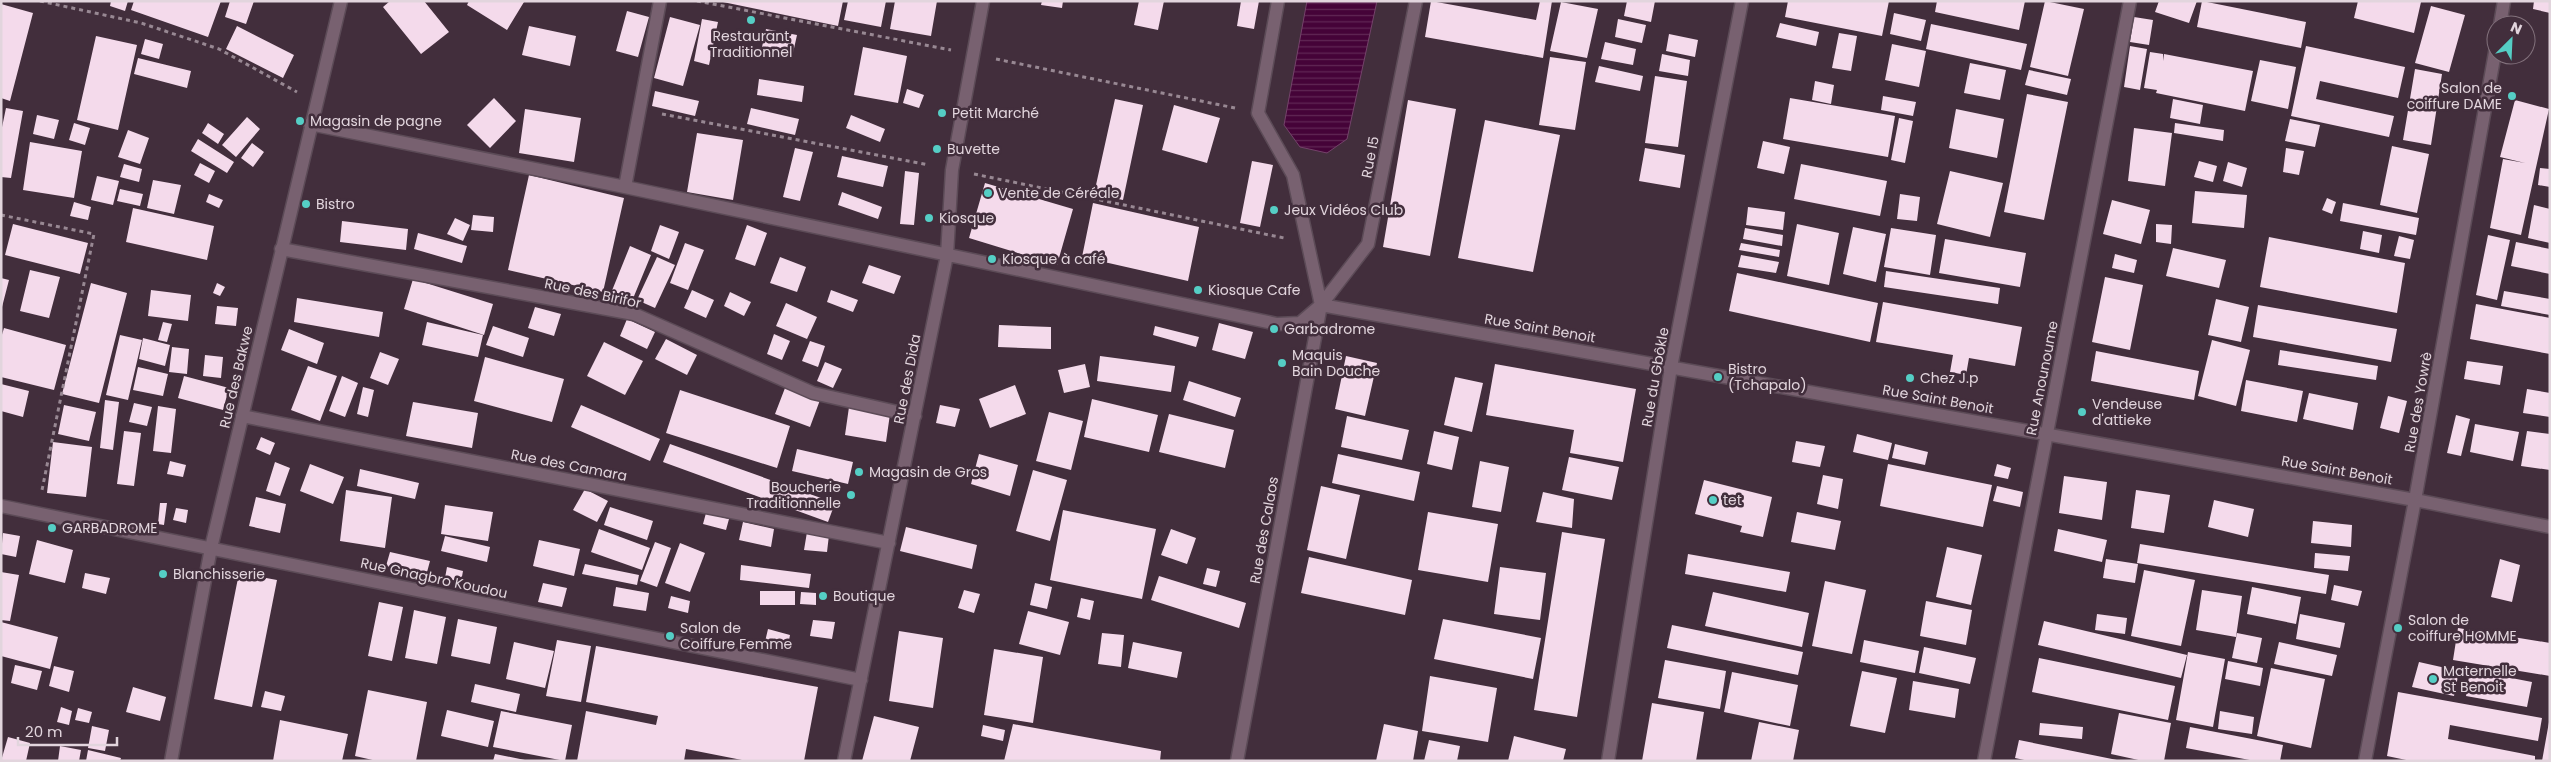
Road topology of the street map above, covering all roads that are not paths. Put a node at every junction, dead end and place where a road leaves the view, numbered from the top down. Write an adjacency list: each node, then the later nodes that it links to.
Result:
1 (341, 1): 11 (street, Rue des Bakwe)
2 (660, 1): 12 (street)
3 (983, 1): 14 (street, Rue des Dida)
4 (1278, 1): 15 (street)
5 (1416, 1): 15 (street, Rue I5)
6 (1742, 1): 16 (street, Rue du Gbôkle)
7 (2130, 1): 19 (street, Rue Anounoume)
8 (2504, 1): 9 (street)
9 (2502, 15)
10 (2493, 65): 20 (street, Rue des Yowrè)
11 (310, 124): 12 (street, Rue I5); 13 (street, Rue des Bakwe)
12 (625, 186): 14 (street, Rue I5)
13 (281, 249): 17 (street, Rue des Bakwe); 18 (street, Rue des Birifor)
14 (947, 255): 15 (street, Rue I5); 18 (street, Rue des Dida)
15 (1321, 305): 16 (street, Rue Saint Benoit); 28 (street, Rue des Calaos)
16 (1671, 367): 19 (street, Rue Saint Benoit); 29 (street, Rue du Gbôkle)
17 (242, 416): 23 (street, Rue des Camara); 24 (street, Rue des Bakwe)
18 (915, 416): 23 (street, Rue des Dida)
19 (2046, 434): 20 (street, Rue Saint Benoit); 30 (street, Rue Anounoume)
20 (2415, 500): 22 (street, Rue Saint Benoit); 31 (street, Rue des Yowrè)
21 (1, 506): 24 (street, Rue Gnagbro Koudou)
22 (2550, 527)
23 (890, 543): 25 (street, Rue des Dida)
24 (211, 548): 25 (street, Rue Gnagbro Koudou); 26 (street, Rue des Bakwe)
25 (861, 680): 27 (street, Rue des Dida)
26 (170, 761)
27 (844, 761)
28 (1237, 761)
29 (1608, 761)
30 (1984, 761)
31 (2365, 761)

